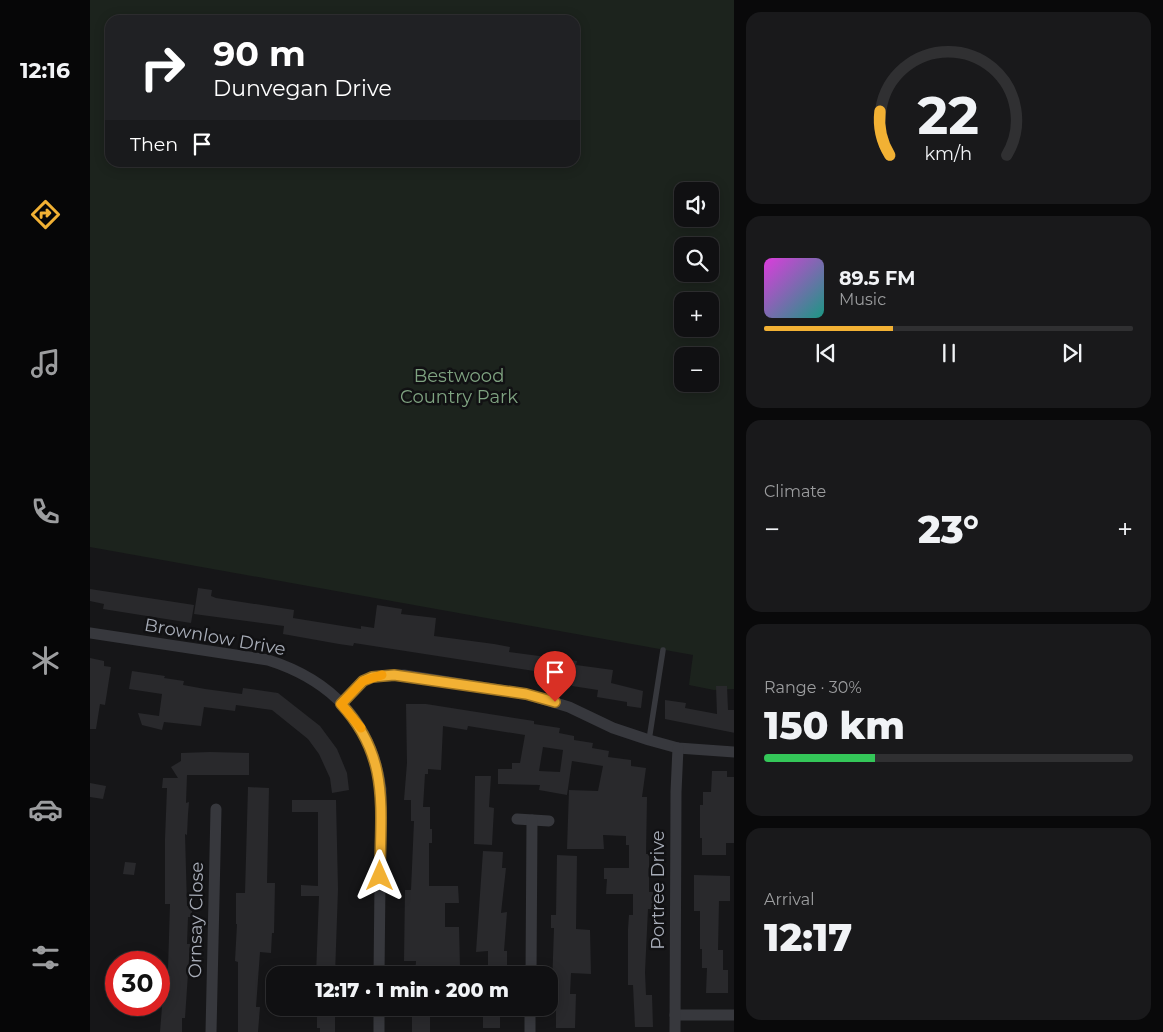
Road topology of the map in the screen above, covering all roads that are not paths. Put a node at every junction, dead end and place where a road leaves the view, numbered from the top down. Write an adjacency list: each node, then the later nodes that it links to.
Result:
1 (90, 633): 3 (street, Brownlow Drive)
2 (662, 650): 4 (lane)
3 (341, 704): 4 (street); 11 (street, Brownlow Drive)
4 (649, 740): 5 (street)
5 (678, 748): 6 (street); 13 (street, Portree Drive)
6 (734, 752)
7 (216, 809): 17 (street, Ornsay Close)
8 (517, 819): 9 (street)
9 (532, 820): 10 (street); 12 (street)
10 (549, 820)
11 (379, 966)
12 (531, 966)
13 (675, 1015): 14 (street); 20 (street, Portree Drive)
14 (734, 1015)
15 (379, 1016): 18 (street)
16 (530, 1016): 19 (street)
17 (211, 1032)
18 (379, 1032)
19 (530, 1032)
20 (675, 1032)

